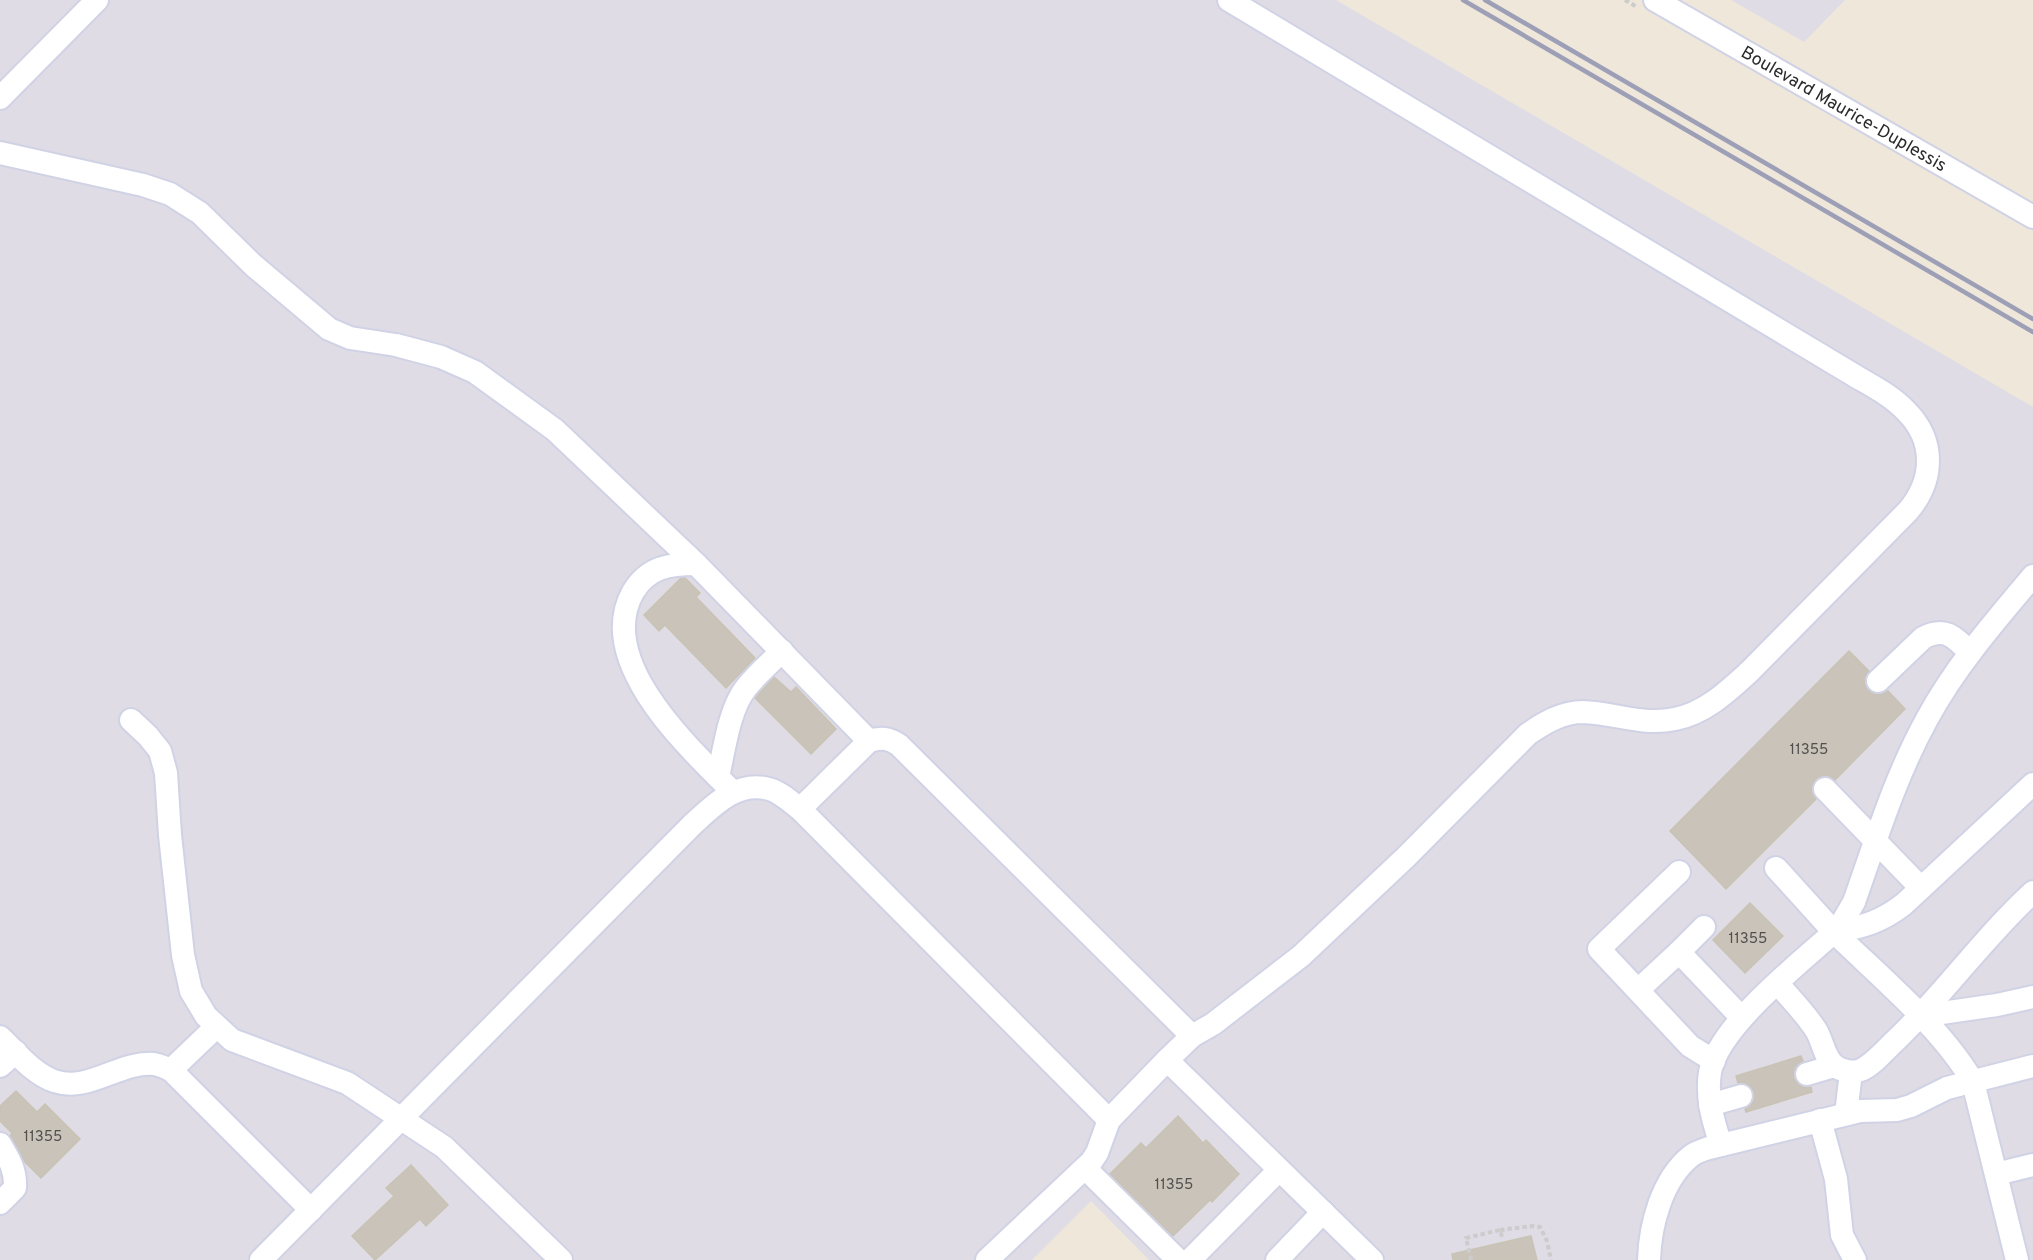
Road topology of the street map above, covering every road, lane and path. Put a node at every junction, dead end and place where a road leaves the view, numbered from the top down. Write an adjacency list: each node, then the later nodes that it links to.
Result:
1 (97, 0): 4 (street)
2 (1229, 0): 32 (street)
3 (1655, 0): 6 (street, Boulevard Maurice-Duplessis)
4 (0, 98)
5 (0, 153): 7 (street)
6 (2033, 217)
7 (696, 564): 9 (street); 14 (street)
8 (2033, 576): 10 (street)
9 (782, 651): 13 (street); 14 (street)
10 (1970, 653): 11 (street); 18 (street)
11 (1878, 681)
12 (131, 720): 31 (street)
13 (869, 741): 17 (street); 32 (street)
14 (725, 784): 17 (street); 44 (street)
15 (2033, 784): 21 (street)
16 (1825, 789): 18 (street)
17 (800, 809): 45 (street)
18 (1876, 841): 21 (street); 24 (street)
19 (1776, 868): 24 (street)
20 (1679, 872): 27 (street)
21 (1921, 888): 24 (street)
22 (2033, 892): 29 (street)
23 (1704, 927): 25 (street)
24 (1834, 932): 26 (street); 29 (street)
25 (1679, 952): 27 (street); 30 (street)
26 (1778, 984): 30 (street); 37 (street)
27 (1638, 990): 35 (street)
28 (2033, 997): 29 (street)
29 (1921, 1017): 37 (street); 40 (street)
30 (1742, 1018): 35 (street)
31 (216, 1027): 38 (street); 44 (street)
32 (1192, 1036): 34 (street)
33 (5, 1052): 38 (street)
34 (1167, 1060): 45 (street); 51 (street)
35 (1714, 1061): 42 (street)
36 (2033, 1066): 40 (street)
37 (1842, 1069): 39 (street); 43 (street)
38 (171, 1070): 54 (street)
39 (1807, 1074)
40 (1973, 1082): 43 (street); 52 (street)
41 (1741, 1095): 42 (street)
42 (1710, 1104): 48 (street)
43 (1846, 1114): 46 (street)
44 (401, 1118): 54 (street); 59 (street)
45 (1110, 1120): 50 (street)
46 (1820, 1120): 48 (street); 68 (street)
47 (0, 1144): 53 (street)
48 (1721, 1145): 67 (street)
49 (2033, 1165): 52 (street)
50 (1085, 1168): 60 (street); 61 (street)
51 (1280, 1170): 55 (street); 62 (street)
52 (1996, 1174): 69 (street)
53 (0, 1203)
54 (311, 1210): 58 (street)
55 (1323, 1212): 63 (street); 64 (street)
56 (1500, 1230): 57 (path); 65 (path); 66 (path)
57 (1502, 1237)
58 (261, 1260)
59 (561, 1260)
60 (987, 1260)
61 (1178, 1260)
62 (1190, 1260)
63 (1277, 1260)
64 (1372, 1260)
65 (1471, 1260)
66 (1551, 1260)
67 (1648, 1260)
68 (1855, 1260)
69 (2017, 1260)

